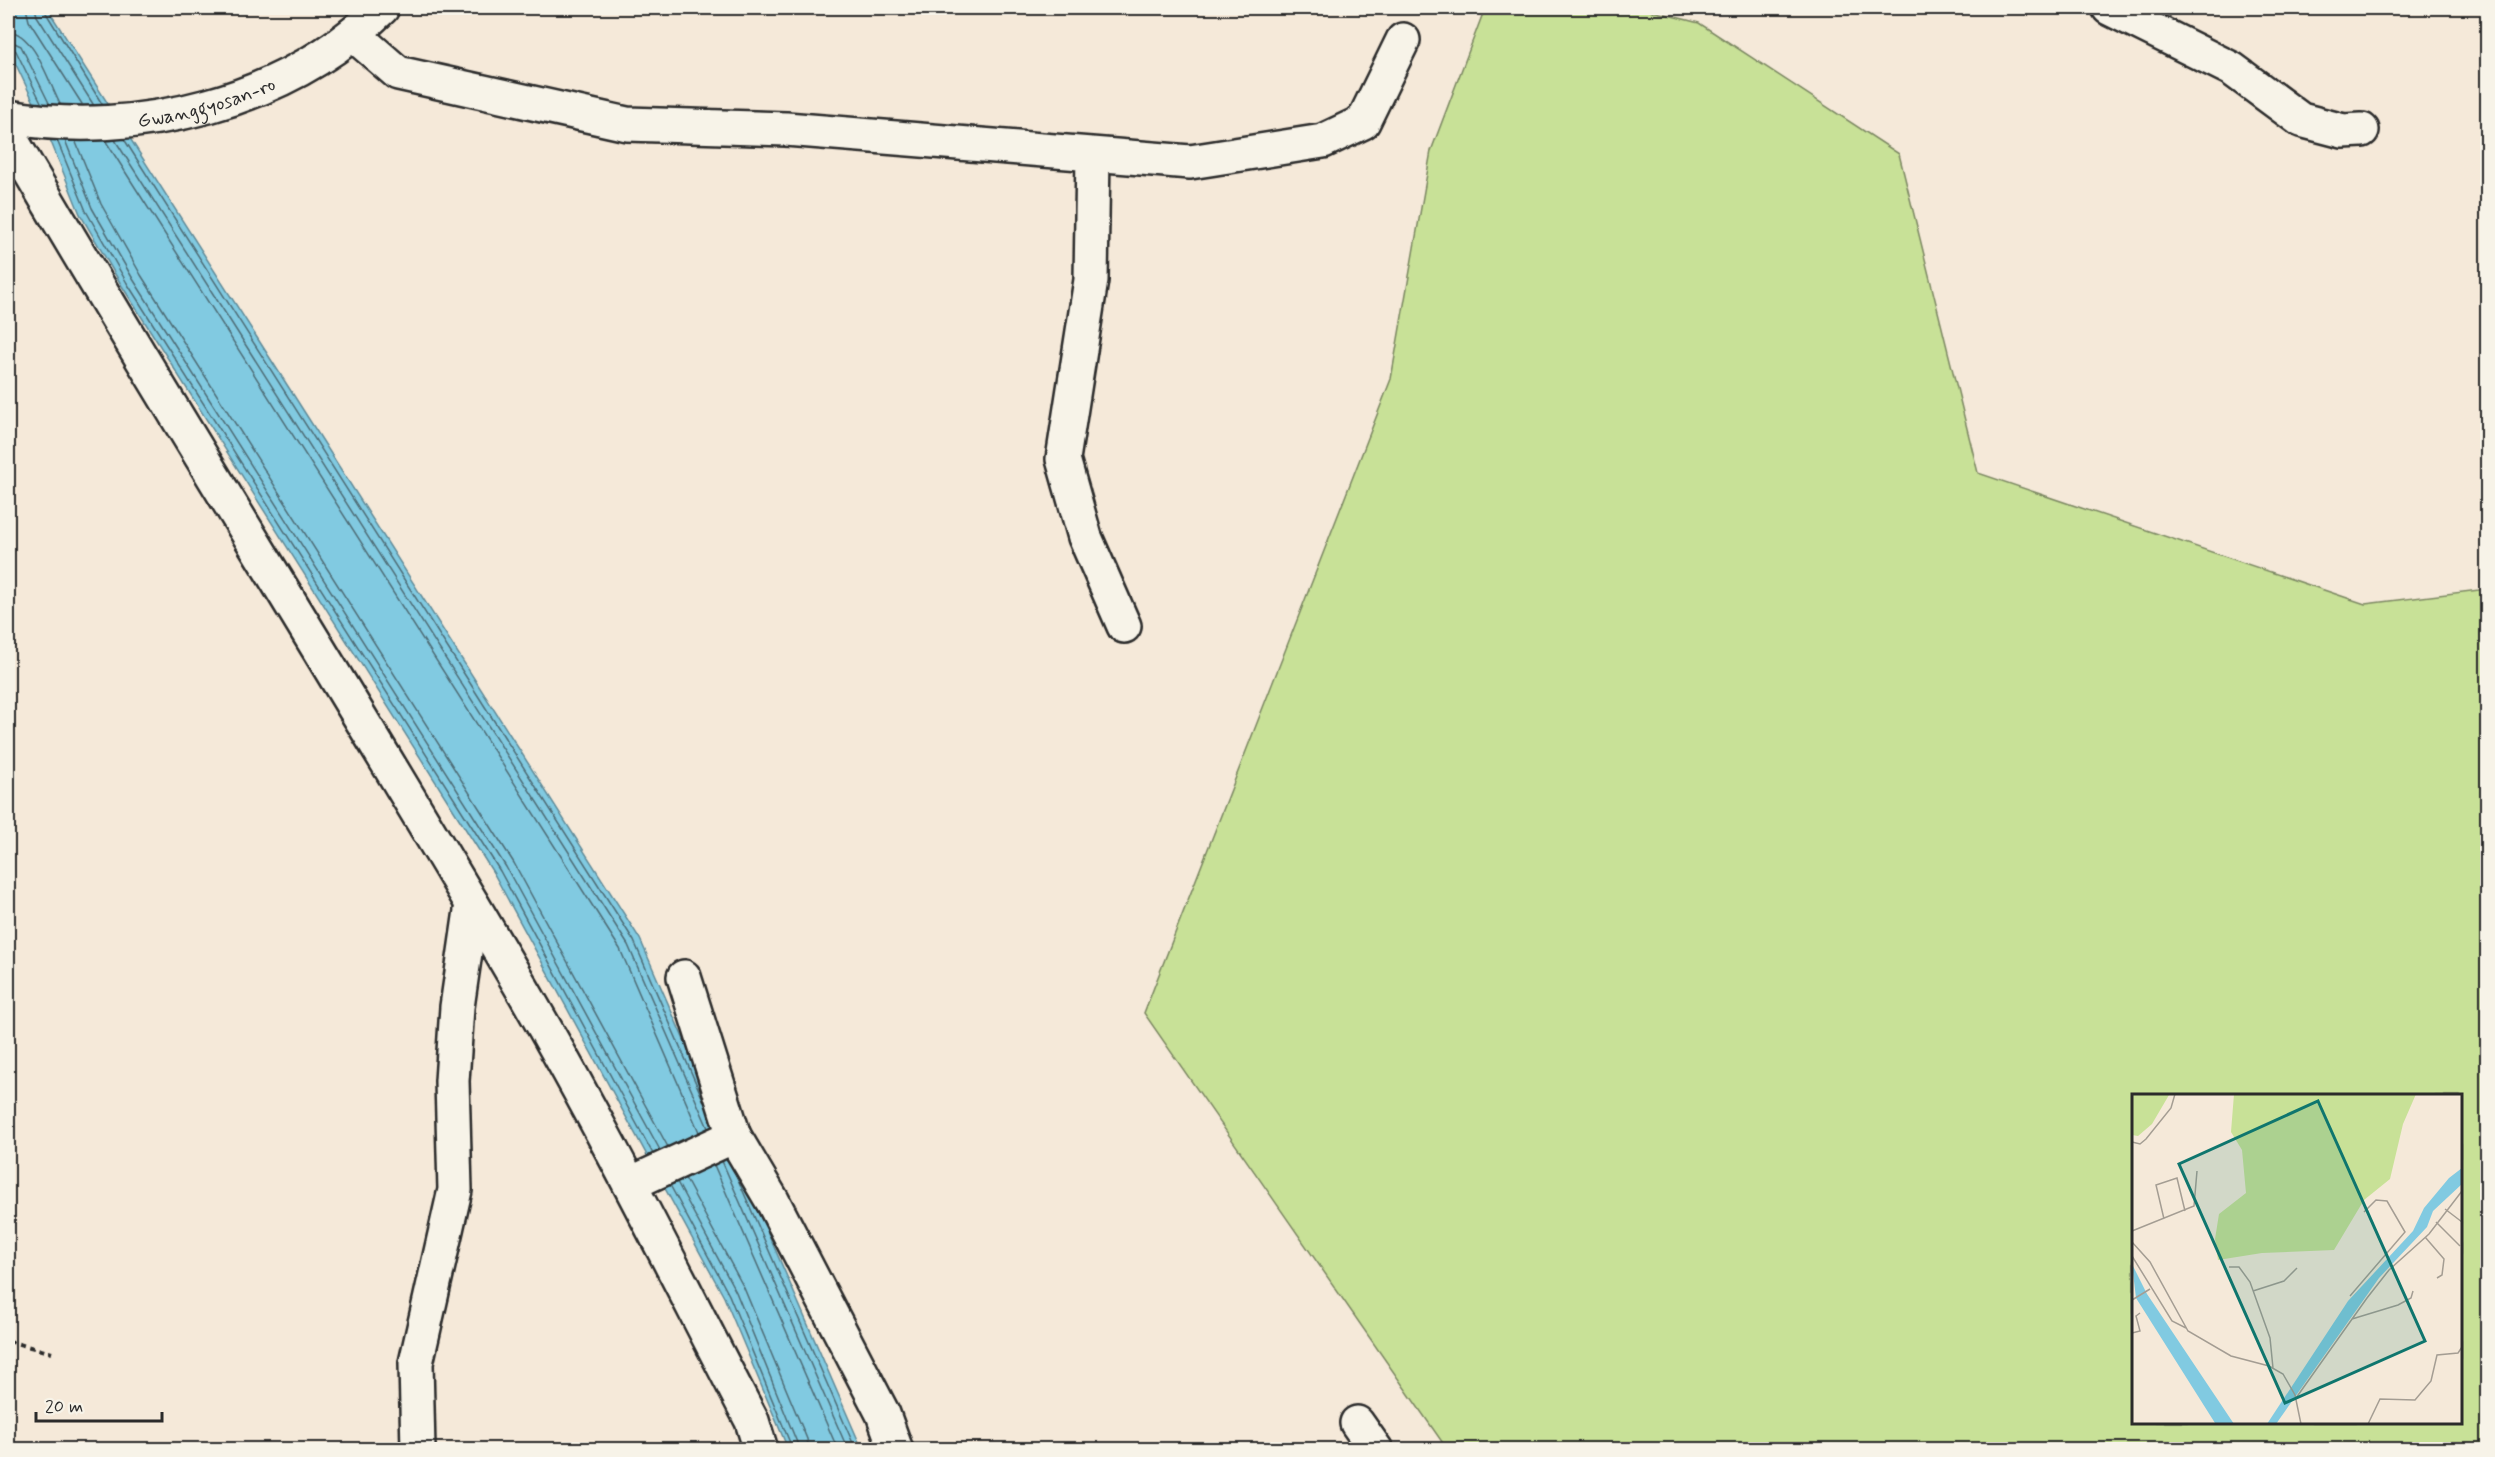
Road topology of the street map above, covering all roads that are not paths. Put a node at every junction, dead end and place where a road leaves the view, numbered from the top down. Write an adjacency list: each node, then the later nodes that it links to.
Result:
1 (382, 8): 3 (street, Gwanggyosan-ro)
2 (2109, 8): 6 (street)
3 (353, 34): 5 (street, Gwanggyosan-ro); 7 (street)
4 (1403, 40): 7 (street)
5 (15, 124): 9 (street)
6 (2362, 130)
7 (1093, 154): 8 (street)
8 (1124, 626)
9 (472, 904): 12 (street); 14 (street)
10 (684, 977): 11 (street)
11 (734, 1136): 12 (street); 16 (street)
12 (630, 1184): 15 (street)
13 (1357, 1422): 17 (street)
14 (418, 1449)
15 (761, 1449)
16 (896, 1449)
17 (1376, 1449)

